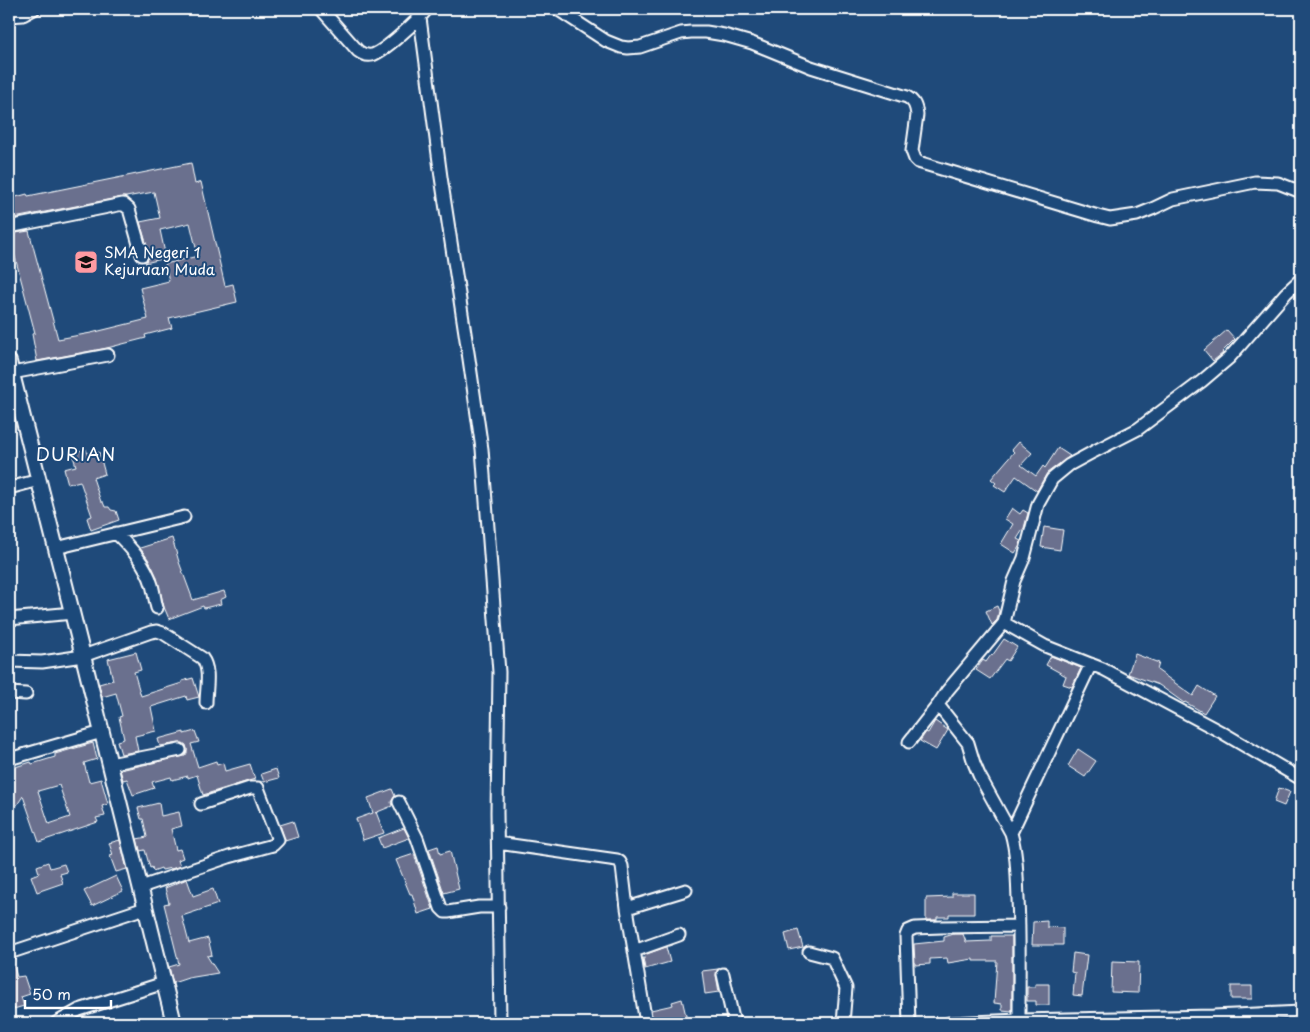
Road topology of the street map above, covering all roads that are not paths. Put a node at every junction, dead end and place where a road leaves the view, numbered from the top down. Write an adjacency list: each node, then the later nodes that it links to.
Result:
1 (34, 9): 5 (street)
2 (321, 9): 4 (street)
3 (556, 9): 6 (street)
4 (423, 13): 37 (street)
5 (9, 16)
6 (1301, 192)
7 (9, 227): 8 (street)
8 (142, 254)
9 (1301, 279): 20 (street)
10 (108, 355): 11 (street)
11 (10, 368): 12 (main road)
12 (39, 480): 13 (street); 16 (main road)
13 (9, 488)
14 (184, 517): 15 (street)
15 (116, 533): 16 (street); 17 (street)
16 (56, 548): 18 (main road)
17 (157, 608)
18 (72, 613): 19 (street); 21 (main road)
19 (9, 619)
20 (1004, 623): 23 (street); 27 (street)
21 (84, 656): 22 (street); 26 (street); 28 (main road)
22 (9, 661)
23 (1091, 664): 33 (street); 36 (street)
24 (9, 693): 25 (street)
25 (26, 694)
26 (206, 704)
27 (938, 705): 29 (street); 36 (street)
28 (102, 732): 31 (street); 32 (main road)
29 (909, 742)
30 (180, 750): 32 (street)
31 (9, 759)
32 (110, 764): 38 (main road)
33 (1301, 779)
34 (398, 802): 40 (street)
35 (201, 804): 38 (street)
36 (1011, 833): 43 (street)
37 (498, 843): 40 (street); 42 (street)
38 (141, 887): 41 (main road)
39 (686, 890): 42 (street)
40 (498, 907): 55 (street)
41 (145, 908): 47 (street); 49 (main road)
42 (626, 908): 45 (street)
43 (1019, 926): 51 (street); 59 (street)
44 (679, 935): 45 (street)
45 (634, 950): 56 (street)
46 (809, 952): 58 (street)
47 (9, 953)
48 (723, 974): 57 (street)
49 (164, 983): 53 (street); 54 (main road)
50 (1301, 1012): 51 (street)
51 (1019, 1020): 52 (street)
52 (999, 1022): 60 (street)
53 (56, 1023)
54 (174, 1023)
55 (500, 1023)
56 (646, 1023)
57 (734, 1023)
58 (842, 1023)
59 (909, 1023)
60 (949, 1023)

